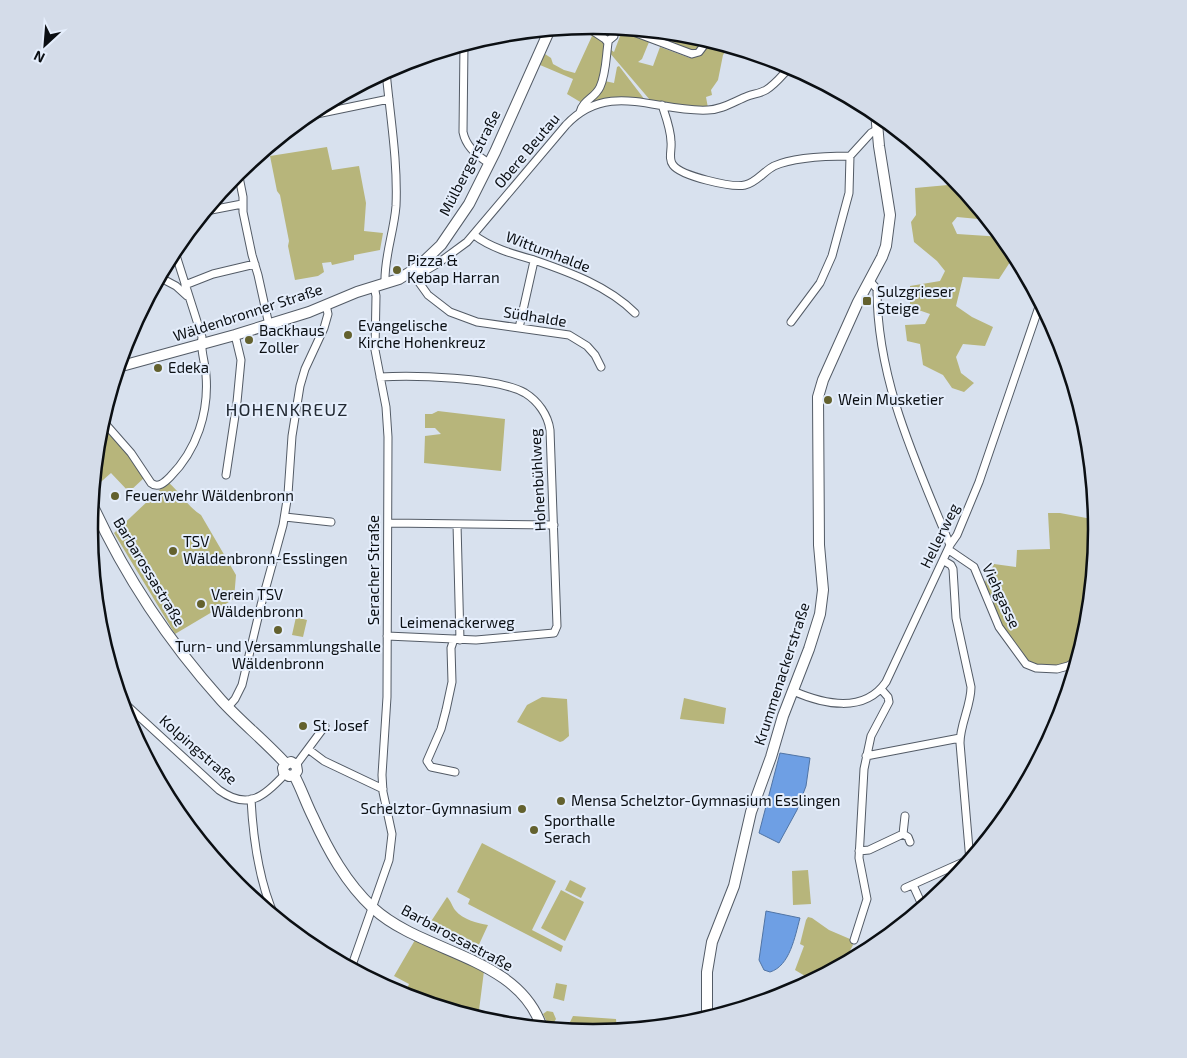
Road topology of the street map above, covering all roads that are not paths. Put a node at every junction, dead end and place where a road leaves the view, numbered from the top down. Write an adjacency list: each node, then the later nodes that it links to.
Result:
1 (598, 34): 5 (street)
2 (614, 35): 5 (street)
3 (547, 36): 17 (street, Mülbergerstraße)
4 (647, 37): 6 (street)
5 (608, 41): 13 (street)
6 (703, 46)
7 (464, 51): 17 (street)
8 (785, 72): 11 (street, Obere Beutau)
9 (387, 79): 10 (street)
10 (388, 99): 12 (street); 29 (street)
11 (662, 105): 13 (street, Obere Beutau); 16 (street)
12 (326, 112)
13 (580, 112): 21 (street, Obere Beutau)
14 (877, 123): 15 (street, Krummenackerstraße)
15 (877, 130): 16 (street); 27 (street, Krummenackerstraße)
16 (850, 156): 36 (street)
17 (489, 163): 26 (street, Mülbergerstraße)
18 (239, 183): 19 (street)
19 (242, 204): 20 (street); 24 (street)
20 (215, 209)
21 (474, 235): 23 (street, Wittumhalde); 26 (street, Obere Beutau)
22 (178, 261): 25 (street)
23 (534, 261): 35 (street, Wittumhalde); 38 (street)
24 (255, 264): 30 (street); 37 (street)
25 (181, 273): 28 (street); 30 (street)
26 (413, 274): 29 (street, Mülbergerstraße); 38 (street, Südhalde)
27 (869, 280): 52 (street); 59 (street, Krummenackerstraße)
28 (167, 281): 32 (street)
29 (385, 283): 31 (street, Wäldenbronner Straße)
30 (185, 285): 32 (street)
31 (374, 286): 33 (street, Wäldenbronner Straße); 43 (street, Seracher Straße)
32 (188, 296): 40 (street)
33 (326, 305): 37 (street, Wäldenbronner Straße); 47 (street)
34 (1037, 309): 52 (street, Hellerweg)
35 (635, 313)
36 (791, 322)
37 (269, 325): 39 (street, Wäldenbronner Straße)
38 (520, 328): 42 (street, Südhalde)
39 (235, 335): 40 (street, Wäldenbronner Straße); 45 (street)
40 (200, 345): 41 (street, Wäldenbronner Straße); 44 (street)
41 (127, 365)
42 (601, 367)
43 (380, 377): 49 (street, Seracher Straße); 51 (street, Hohenbühlweg)
44 (109, 428)
45 (226, 476)
46 (98, 517): 60 (street, Barbarossastraße)
47 (285, 517): 48 (street); 60 (street)
48 (331, 522)
49 (388, 523): 50 (street); 55 (street, Seracher Straße)
50 (457, 524): 51 (street); 56 (street)
51 (554, 525): 54 (street, Hohenbühlweg)
52 (950, 547): 53 (street, Hellerweg); 57 (street, Viehgasse)
53 (944, 561): 58 (street, Hellerweg); 63 (street)
54 (556, 631): 56 (street, Leimenackerweg)
55 (387, 636): 56 (street, Leimenackerweg); 68 (street, Seracher Straße)
56 (457, 640): 67 (street)
57 (1069, 665)
58 (881, 689): 59 (street); 65 (street)
59 (793, 691): 83 (street, Krummenackerstraße)
60 (228, 707): 66 (street, Barbarossastraße)
61 (133, 711): 69 (street, Kolpingstraße)
62 (325, 726): 64 (street)
63 (960, 738): 65 (street); 74 (street)
64 (308, 749): 66 (street); 68 (street)
65 (866, 756): 73 (street)
66 (290, 769): 69 (street); 80 (street, Barbarossastraße)
67 (455, 772)
68 (383, 789): 80 (street, Seracher Straße)
69 (251, 799): 79 (street)
70 (905, 816): 71 (street)
71 (903, 834): 72 (street); 73 (street)
72 (910, 842)
73 (860, 851): 81 (street)
74 (969, 852)
75 (958, 864): 76 (street)
76 (913, 885): 77 (street); 78 (street)
77 (905, 888)
78 (920, 901)
79 (270, 904)
80 (373, 907): 82 (street, Seracher Straße); 84 (street, Barbarossastraße)
81 (854, 940)
82 (353, 962)
83 (707, 1011)
84 (539, 1021)

